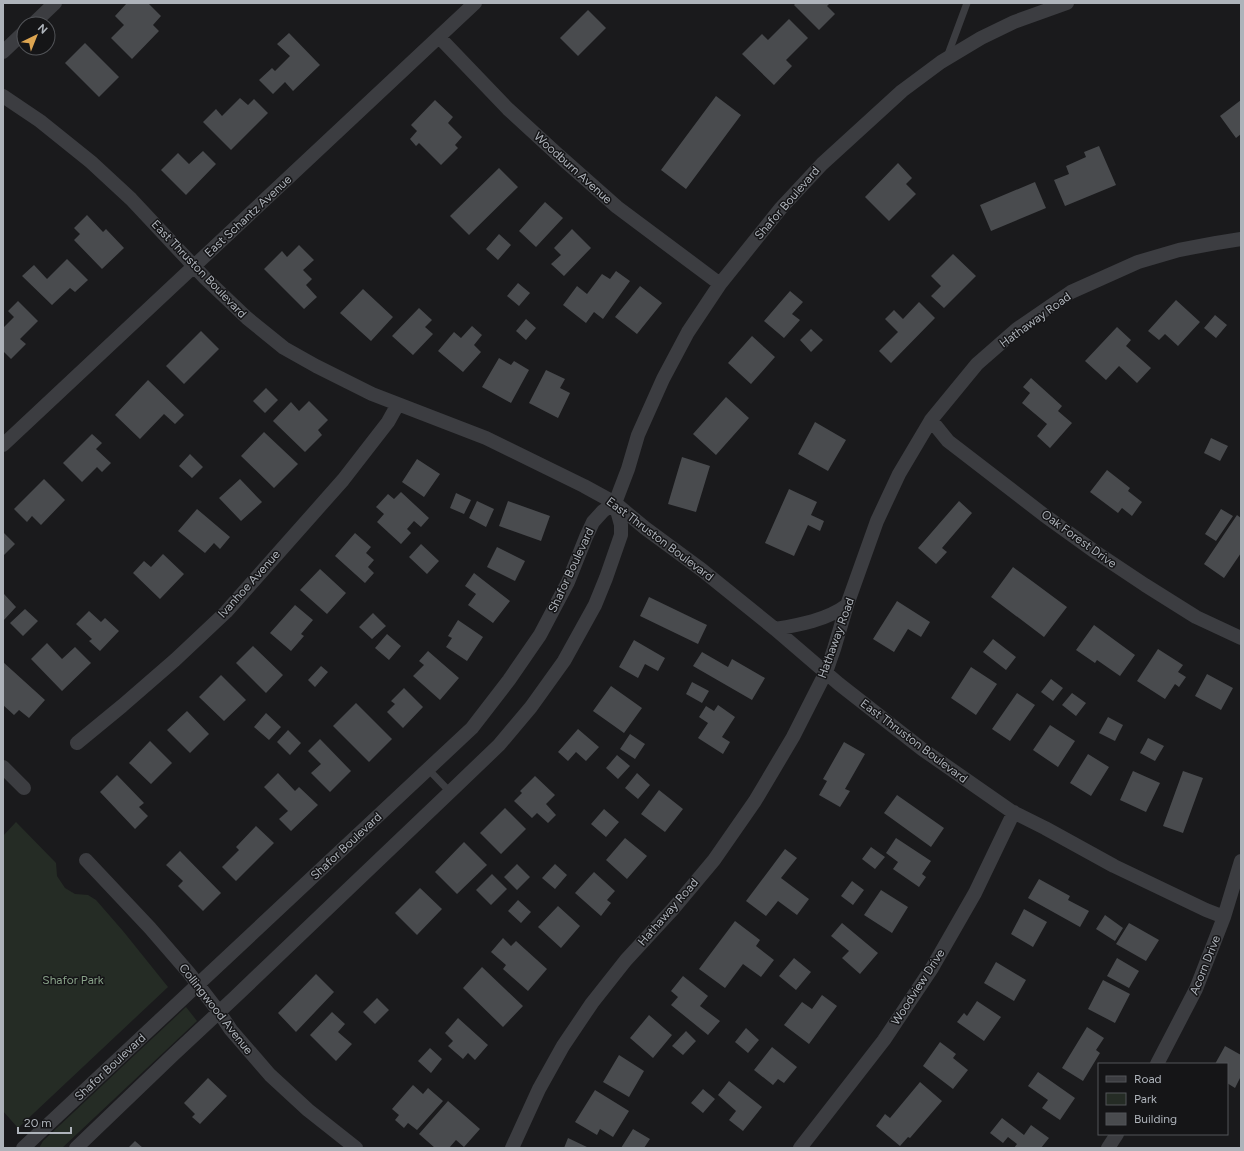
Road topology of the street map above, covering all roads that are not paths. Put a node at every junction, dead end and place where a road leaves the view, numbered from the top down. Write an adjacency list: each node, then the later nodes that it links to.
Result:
1 (55, 3): 5 (street)
2 (475, 3): 6 (street, East Schantz Avenue)
3 (967, 3): 9 (lane)
4 (1067, 3): 9 (street, Shafor Boulevard)
5 (41, 16)
6 (438, 37): 12 (street, East Schantz Avenue); 13 (street, Woodburn Avenue)
7 (16, 40): 8 (street)
8 (3, 52)
9 (946, 59): 13 (street, Shafor Boulevard)
10 (3, 96): 12 (street, East Thruston Boulevard)
11 (1241, 239): 15 (street, Hathaway Road)
12 (194, 266): 14 (street, East Thruston Boulevard); 16 (street, East Schantz Avenue)
13 (720, 284): 17 (street, Shafor Boulevard)
14 (398, 404): 17 (street, East Thruston Boulevard); 22 (street, Ivanhoe Avenue)
15 (931, 420): 18 (street, Hathaway Road); 20 (street, Oak Forest Drive)
16 (3, 445)
17 (615, 503): 19 (street, East Thruston Boulevard); 24 (street, Shafor Boulevard); 26 (street)
18 (847, 605): 19 (street); 21 (street, Hathaway Road)
19 (775, 629): 21 (street, East Thruston Boulevard)
20 (1241, 638)
21 (826, 672): 27 (street, East Thruston Boulevard); 38 (street, Hathaway Road)
22 (77, 743)
23 (3, 767): 25 (street)
24 (428, 769): 26 (lane); 31 (street, Shafor Boulevard)
25 (24, 788)
26 (450, 792): 32 (street)
27 (1014, 812): 30 (street, East Thruston Boulevard); 39 (street, Woodview Drive)
28 (86, 860): 31 (street, Collingwood Avenue)
29 (1241, 861): 30 (street, Acorn Drive)
30 (1224, 917): 33 (street, Acorn Drive)
31 (198, 985): 32 (street, Collingwood Avenue); 35 (street, Shafor Boulevard)
32 (219, 1012): 36 (street); 37 (street, Collingwood Avenue)
33 (1158, 1063)
34 (1115, 1135): 40 (street)
35 (23, 1148)
36 (76, 1148)
37 (356, 1148)
38 (512, 1148)
39 (800, 1148)
40 (1108, 1148)

